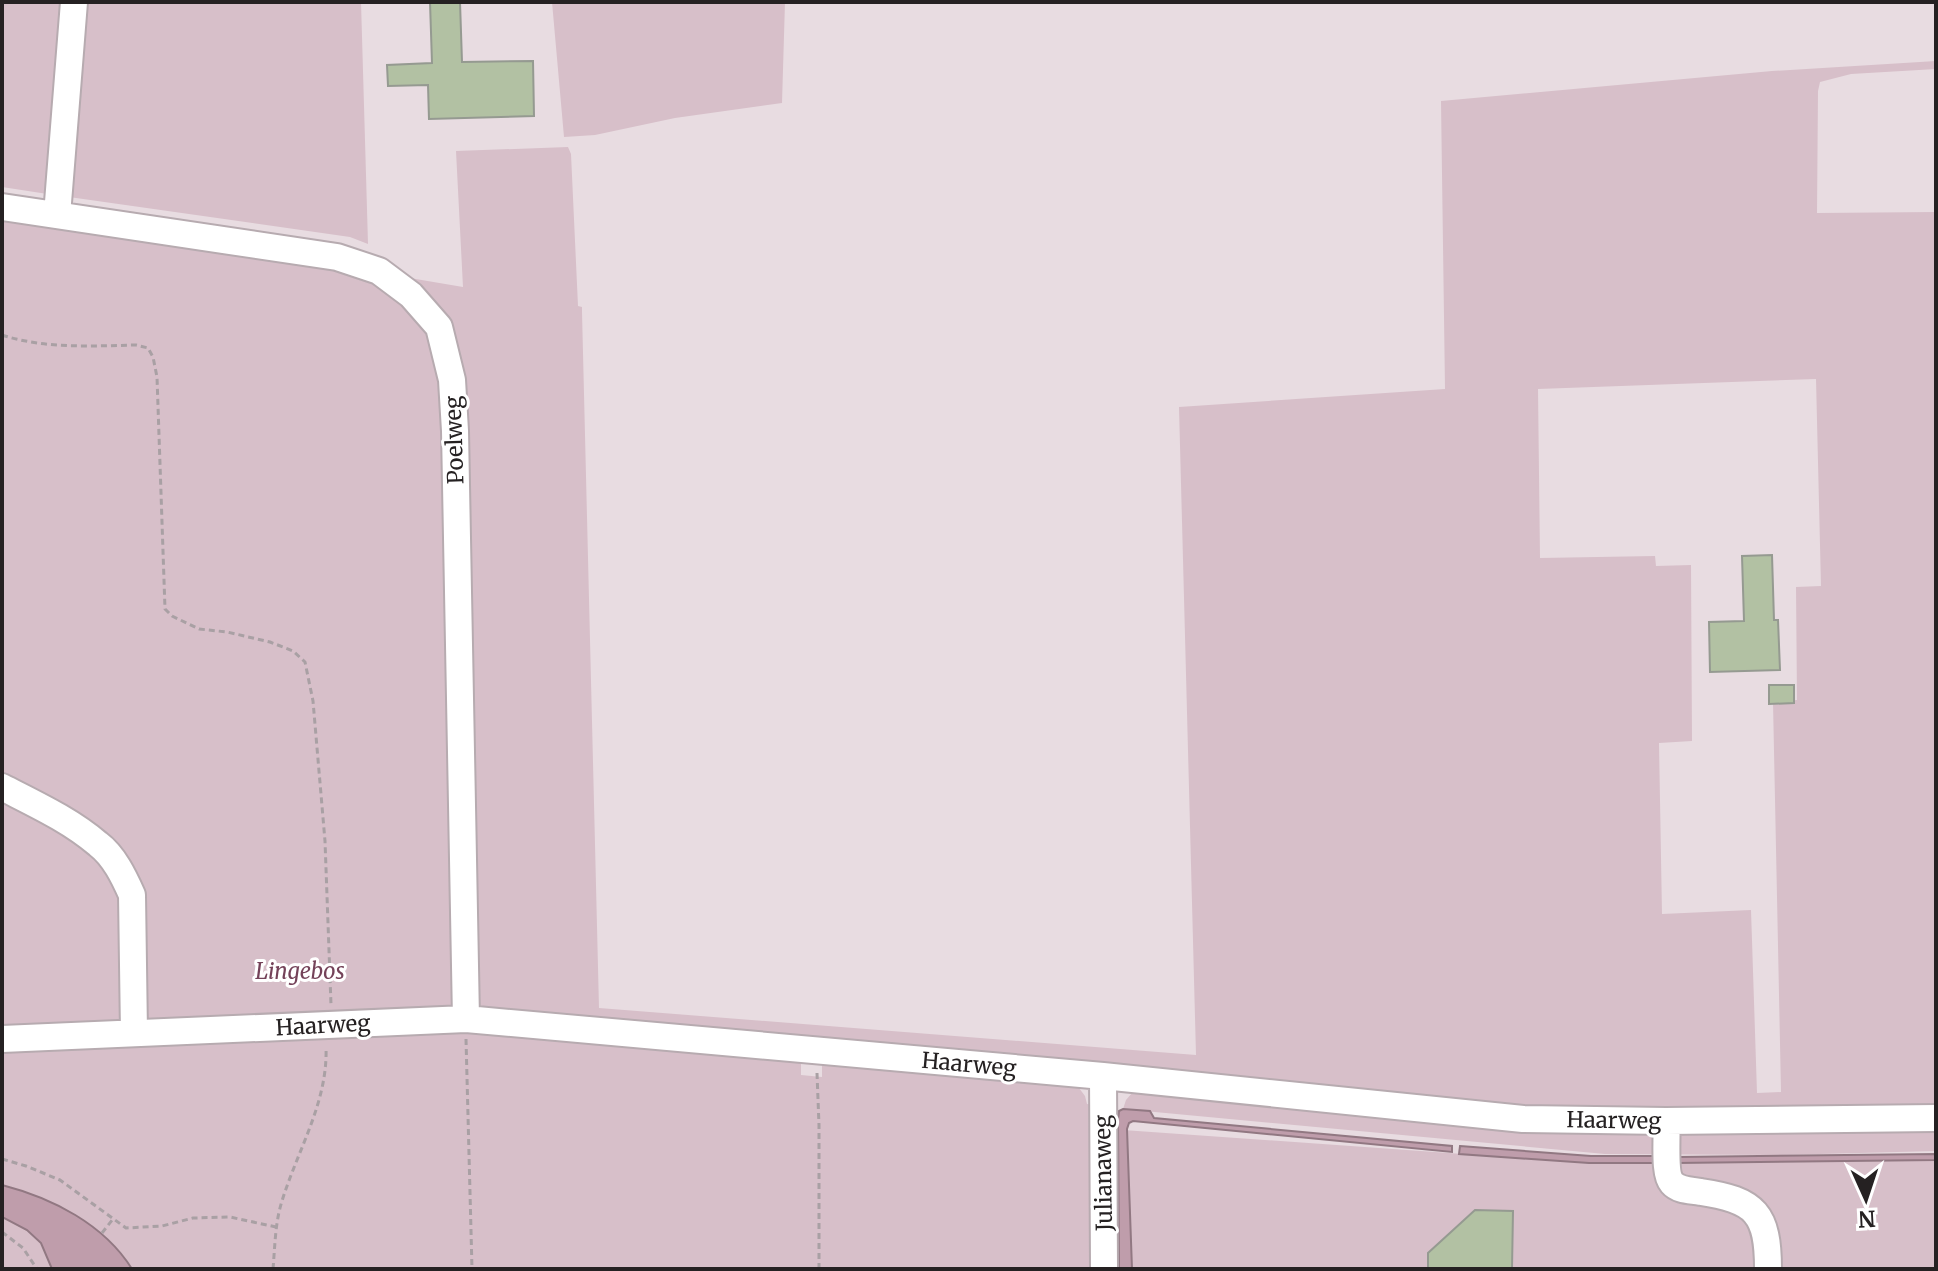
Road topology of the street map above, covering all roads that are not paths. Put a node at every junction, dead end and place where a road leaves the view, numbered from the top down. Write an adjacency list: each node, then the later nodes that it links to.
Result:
1 (74, 2): 3 (street)
2 (2, 207): 3 (street, Poelweg)
3 (57, 215): 5 (street, Poelweg)
4 (2, 787): 6 (street)
5 (466, 1019): 6 (street, Haarweg); 8 (street, Haarweg)
6 (134, 1033): 7 (street, Haarweg)
7 (2, 1039)
8 (1103, 1076): 10 (street, Haarweg); 11 (street, Julianaweg)
9 (1936, 1118): 10 (street, Haarweg)
10 (1666, 1121): 12 (street)
11 (1104, 1269)
12 (1768, 1269)

